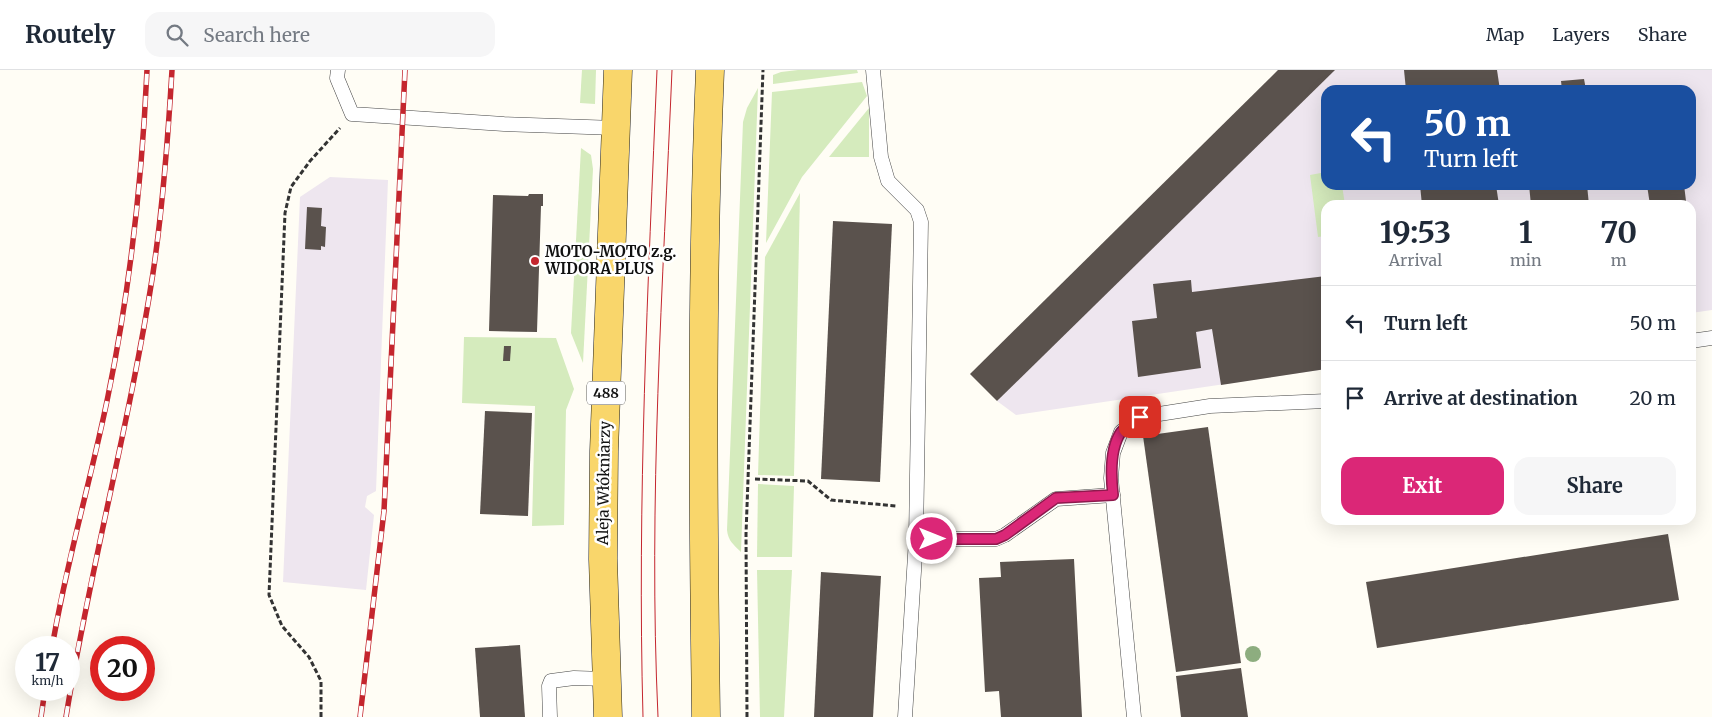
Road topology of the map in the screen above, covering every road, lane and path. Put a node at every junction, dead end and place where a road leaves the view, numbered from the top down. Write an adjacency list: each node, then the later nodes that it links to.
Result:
1 (338, 70): 6 (lane)
2 (618, 70): 7 (main road, Aleja Włókniarzy / 488)
3 (710, 70): 19 (main road)
4 (763, 70): 20 (path)
5 (873, 70): 14 (lane)
6 (352, 114): 7 (lane); 16 (path)
7 (616, 128): 15 (main road, Aleja Włókniarzy / 488)
8 (1712, 338): 9 (lane)
9 (1696, 340)
10 (1321, 401): 12 (lane)
11 (755, 479): 13 (path)
12 (1113, 495): 14 (lane); 22 (lane)
13 (896, 515)
14 (916, 538): 21 (lane)
15 (606, 679): 17 (lane); 18 (main road, Aleja Włókniarzy / 488)
16 (321, 717)
17 (550, 717)
18 (608, 717)
19 (706, 717)
20 (747, 717)
21 (905, 717)
22 (1134, 717)

